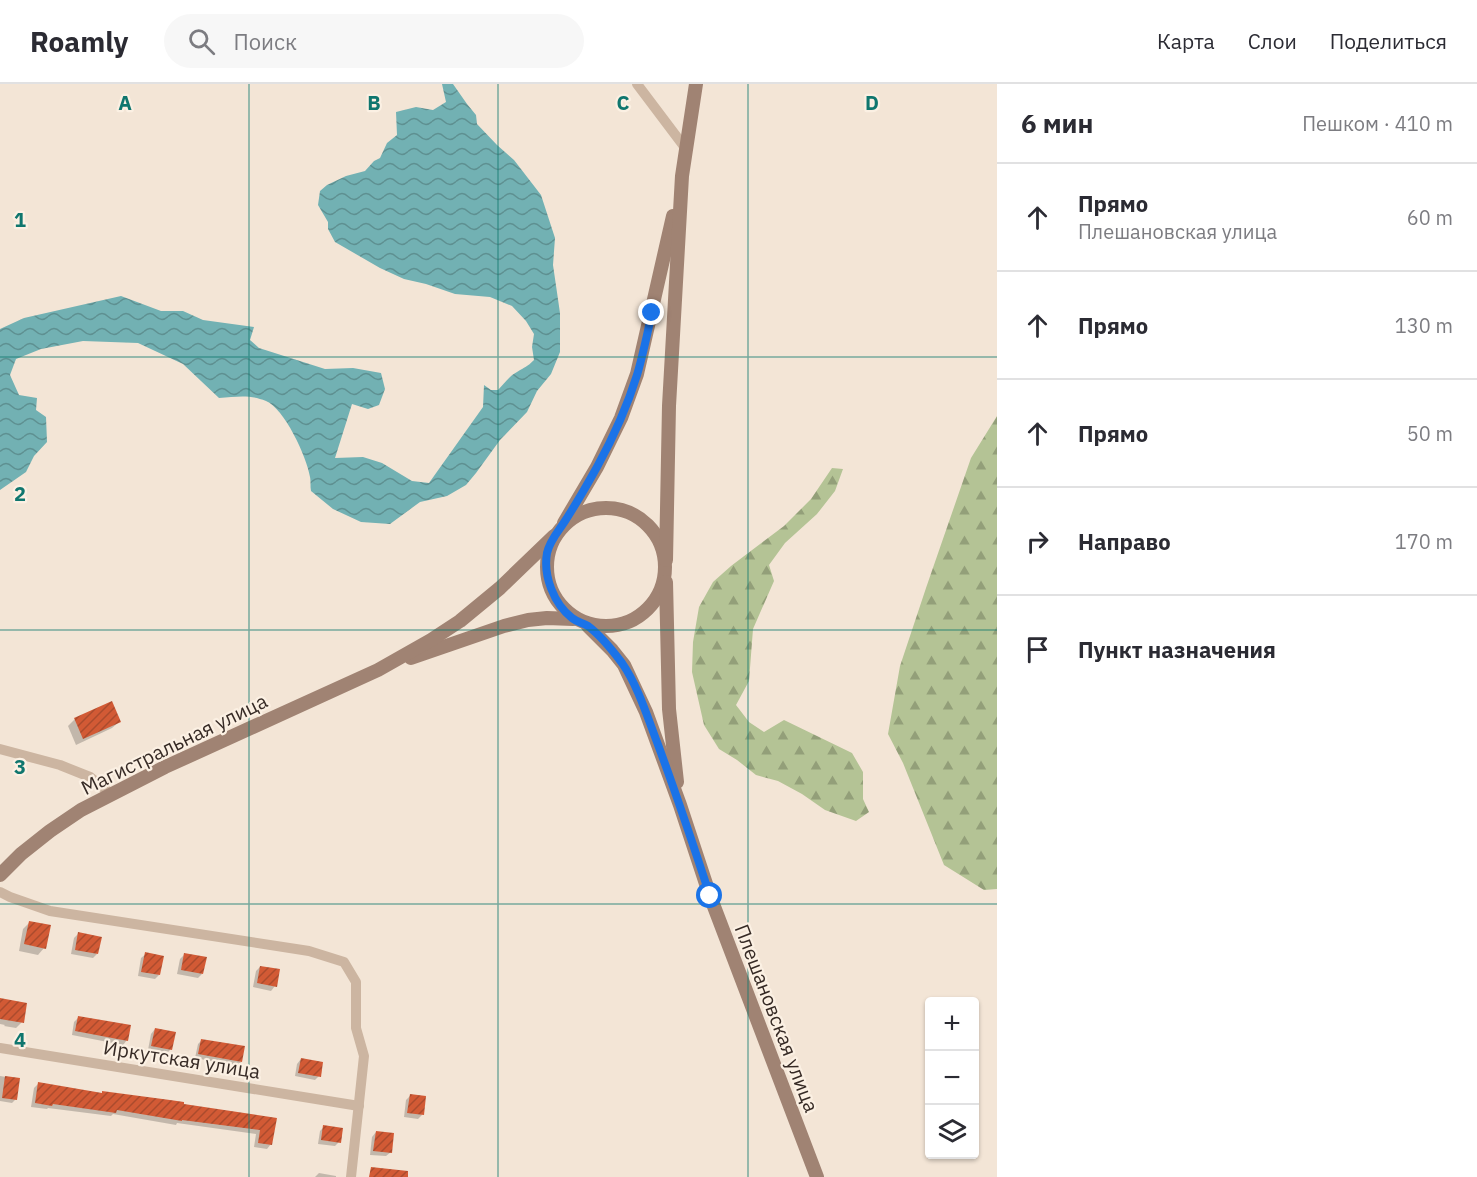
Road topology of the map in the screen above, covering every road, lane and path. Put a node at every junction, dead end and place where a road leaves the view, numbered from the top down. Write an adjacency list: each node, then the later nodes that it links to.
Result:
1 (637, 84): 3 (street)
2 (696, 84): 3 (main road)
3 (686, 149): 4 (main road)
4 (682, 176): 5 (main road); 7 (main road)
5 (563, 523): 6 (main road); 7 (main road)
6 (554, 536): 8 (main road); 10 (main road, Магистральная улица)
7 (666, 567): 9 (main road); 13 (main road)
8 (573, 619): 9 (main road); 10 (main road, Магистральная улица)
9 (588, 626): 13 (main road)
10 (378, 670): 12 (main road, Магистральная улица)
11 (0, 749): 12 (street)
12 (111, 794): 14 (main road, Магистральная улица)
13 (680, 805): 19 (main road, Плешановская улица)
14 (0, 875)
15 (0, 892): 17 (street)
16 (0, 1048): 17 (street, Иркутская улица)
17 (358, 1106): 18 (street)
18 (351, 1177)
19 (817, 1177)

